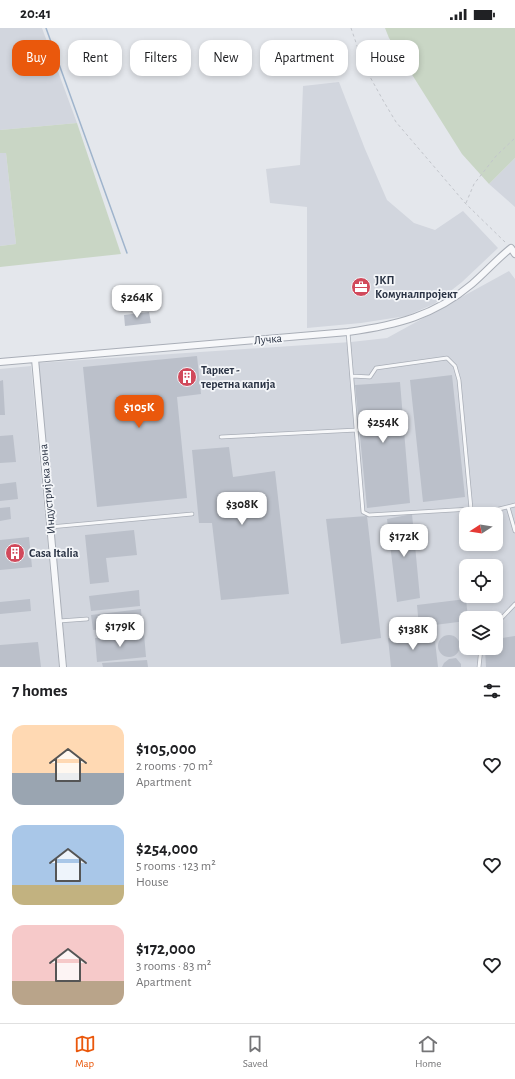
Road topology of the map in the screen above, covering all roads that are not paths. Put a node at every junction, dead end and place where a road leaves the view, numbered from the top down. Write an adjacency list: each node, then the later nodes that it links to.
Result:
1 (515, 254): 2 (street, Лучка)
2 (348, 332): 3 (street, Лучка); 5 (lane)
3 (35, 359): 4 (street, Лучка); 14 (street, Индустријска зона)
4 (0, 362)
5 (352, 376): 6 (lane); 9 (lane)
6 (357, 430): 7 (lane); 12 (lane)
7 (221, 437)
8 (515, 505): 10 (lane)
9 (471, 507)
10 (508, 507): 11 (lane); 15 (lane)
11 (503, 508)
12 (459, 510)
13 (192, 514): 14 (lane)
14 (50, 527): 19 (street, Индустријска зона)
15 (515, 531)
16 (515, 604): 17 (lane)
17 (503, 617)
18 (87, 619): 19 (lane)
19 (58, 621): 21 (street, Индустријска зона)
20 (480, 655): 22 (lane)
21 (63, 667)
22 (479, 667)

